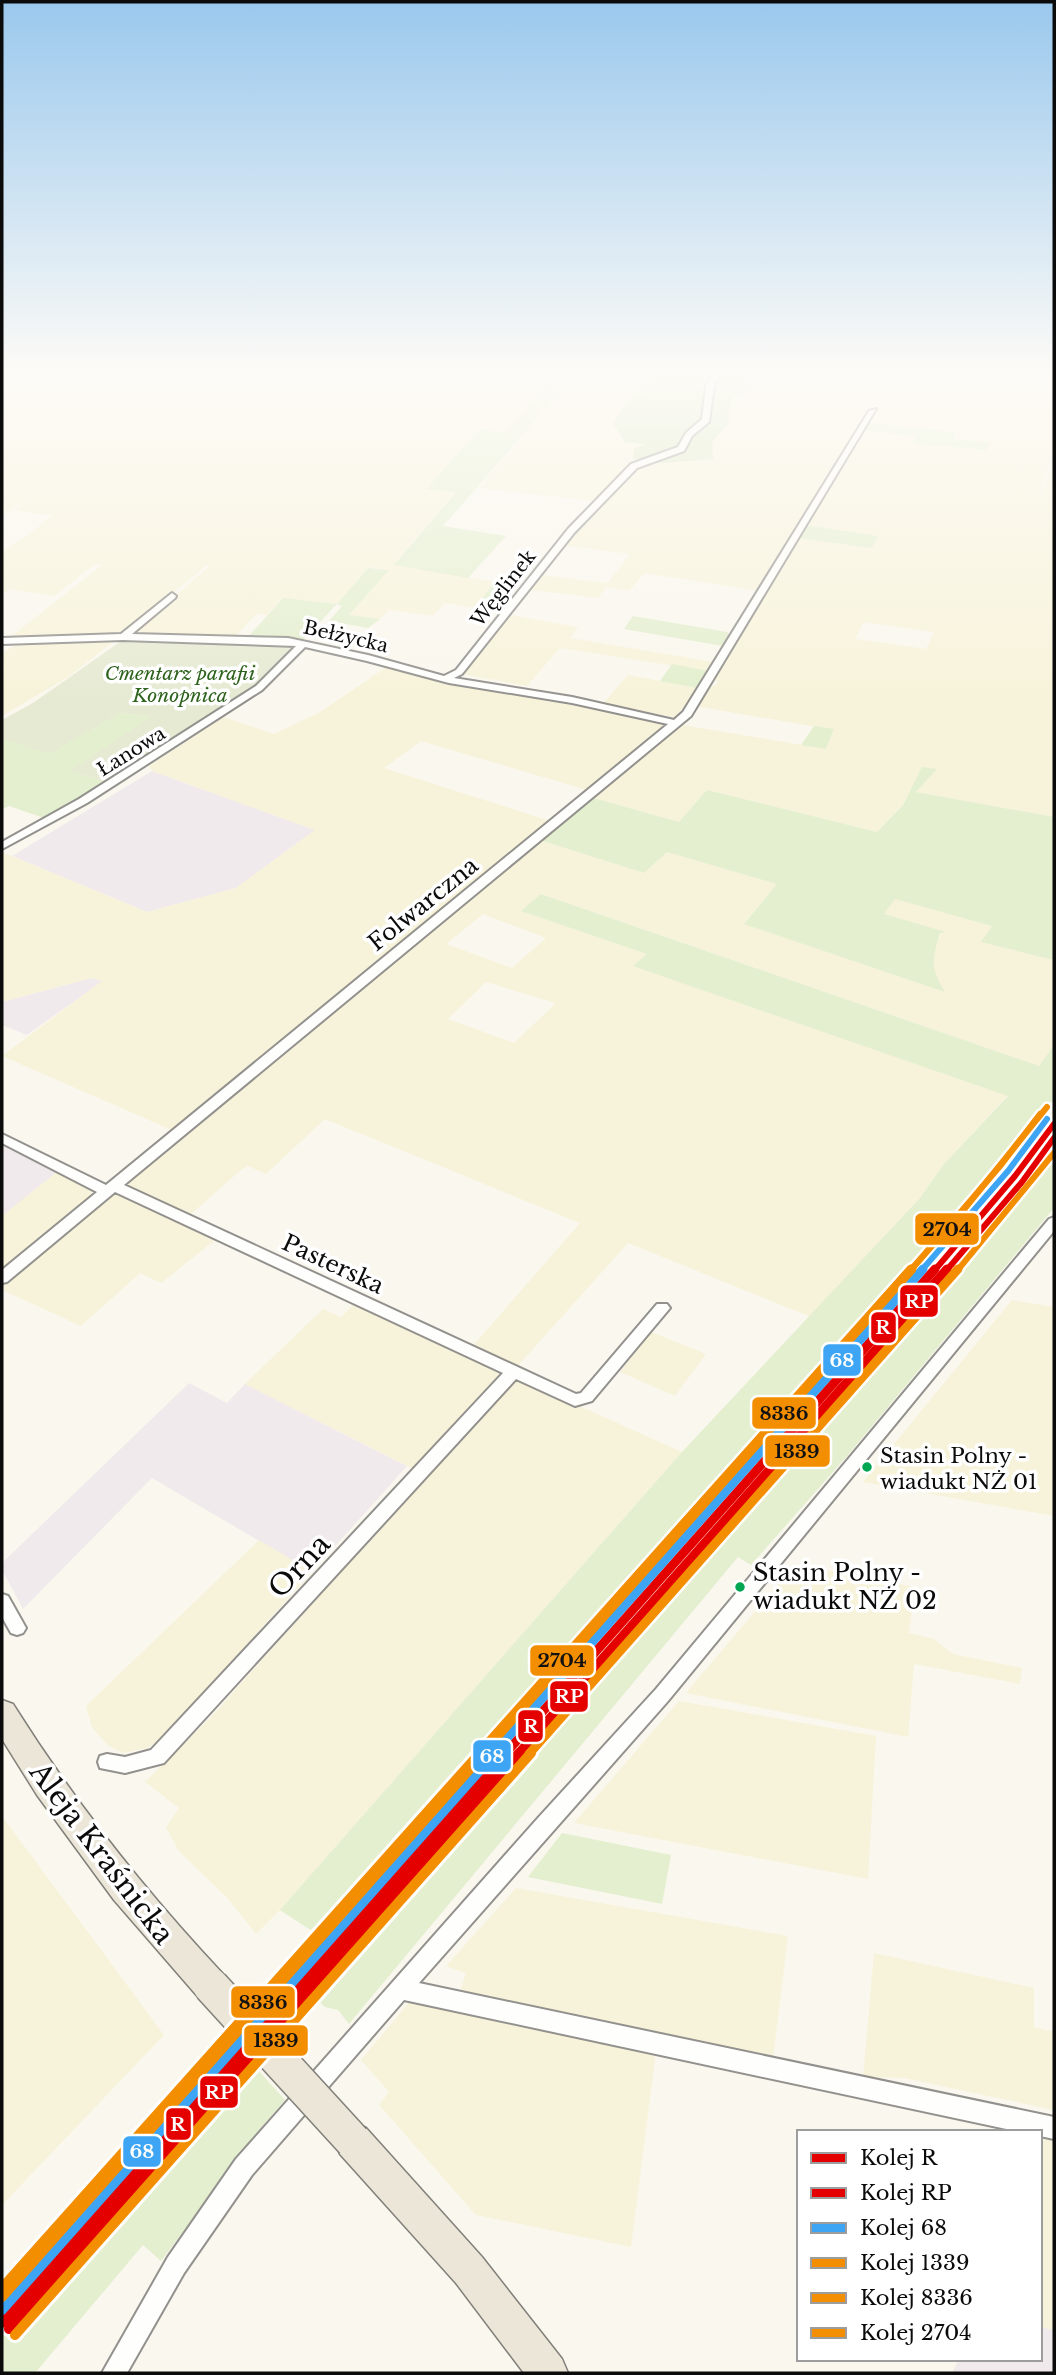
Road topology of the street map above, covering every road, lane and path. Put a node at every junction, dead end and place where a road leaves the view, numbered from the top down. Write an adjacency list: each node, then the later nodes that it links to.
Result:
1 (620, 481): 7 (street, Węglinek)
2 (830, 481): 8 (street, Folwarczna)
3 (172, 596): 4 (street)
4 (122, 637): 5 (street, Bełżycka); 6 (street, Bełżycka)
5 (2, 641)
6 (302, 645): 7 (street, Bełżycka); 9 (street, Łanowa)
7 (445, 679): 8 (street, Bełżycka)
8 (676, 723): 11 (street, Folwarczna)
9 (2, 846)
10 (2, 1138): 11 (street, Pasterska)
11 (110, 1188): 13 (street, Folwarczna); 15 (street, Pasterska)
12 (1054, 1222): 21 (street)
13 (2, 1278)
14 (662, 1308): 15 (street, Pasterska)
15 (513, 1372): 19 (street, Orna)
16 (2, 1601): 17 (street)
17 (17, 1628)
18 (2, 1713): 20 (main road, Aleja Kraśnicka)
19 (107, 1762)
20 (211, 1986): 24 (main road, bridge)
21 (400, 1989): 22 (street); 23 (street)
22 (1054, 2128)
23 (114, 2373)
24 (548, 2373)

